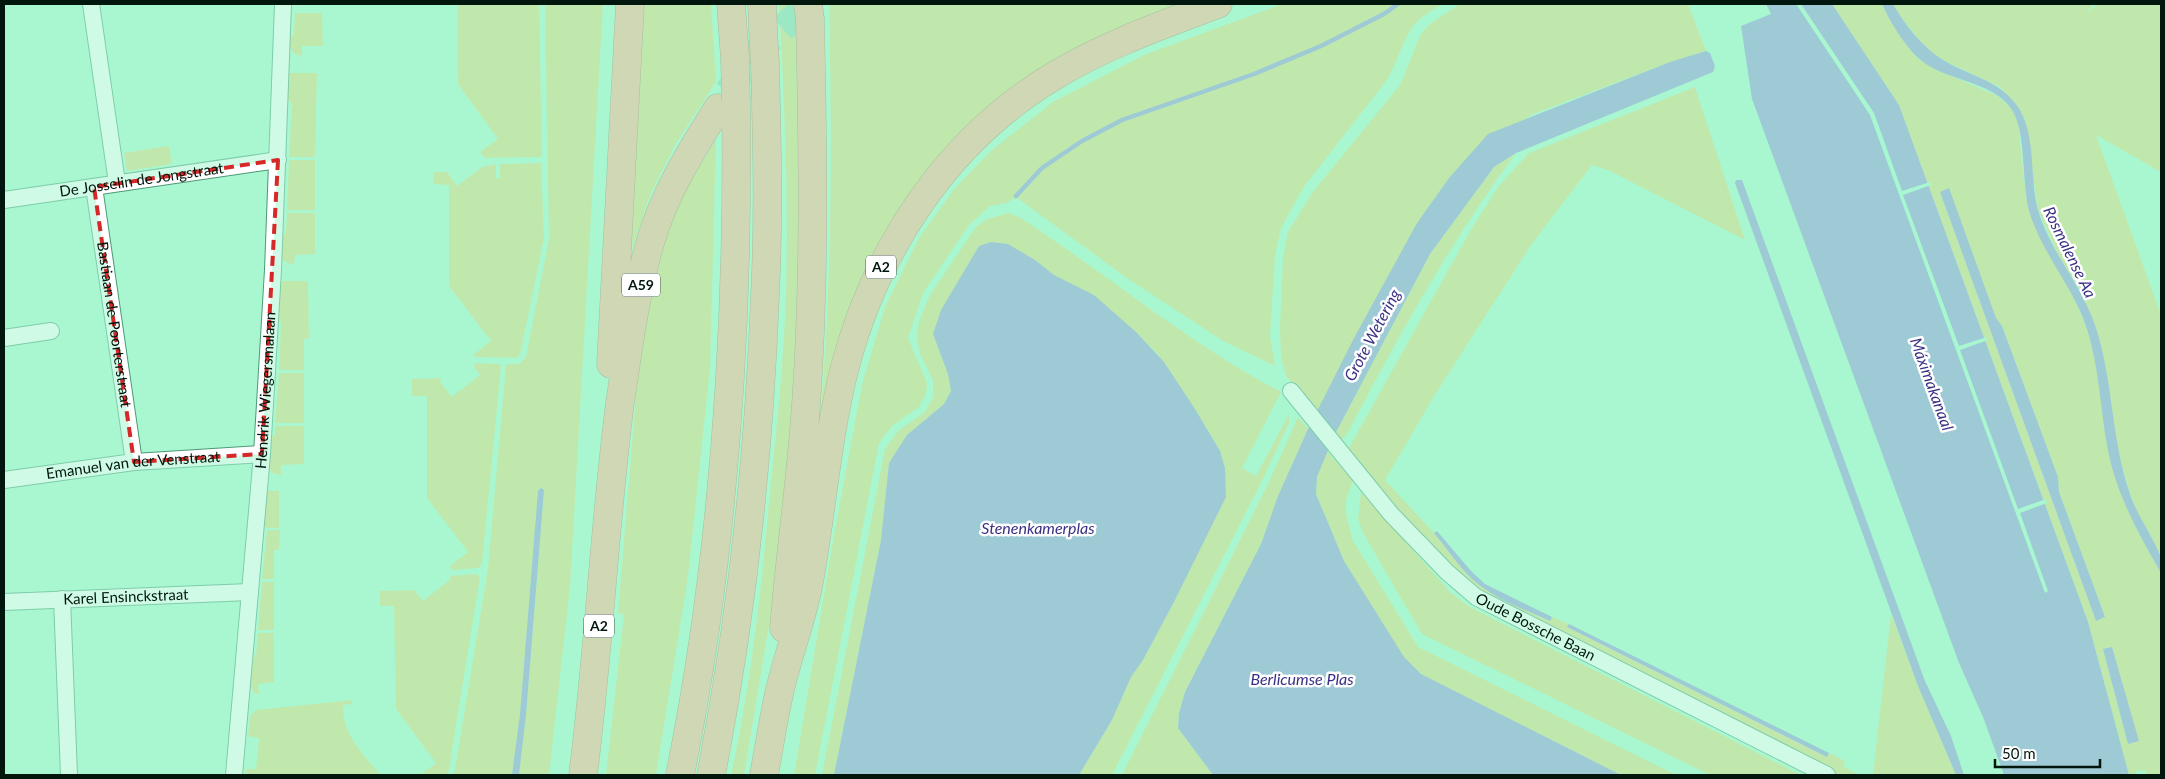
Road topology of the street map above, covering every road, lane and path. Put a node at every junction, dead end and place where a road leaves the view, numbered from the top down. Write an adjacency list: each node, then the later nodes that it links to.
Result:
1 (91, 4): 10 (street)
2 (283, 4): 9 (street, Hendrik Wiegersmalaan)
3 (630, 4): 18 (highway, A2)
4 (731, 4): 8 (highway, bridge)
5 (1218, 4): 23 (highway, A2)
6 (809, 12): 23 (highway, A2)
7 (762, 16): 28 (highway, bridge)
8 (727, 104): 18 (highway, A59); 27 (highway)
9 (278, 160): 10 (street, De Josselin de Jongstraat); 16 (street, Hendrik Wiegersmalaan)
10 (117, 184): 11 (street, De Josselin de Jongstraat)
11 (94, 187): 12 (street, De Josselin de Jongstraat); 17 (street, Bastiaan de Poorterstraat)
12 (4, 200)
13 (51, 331): 14 (street)
14 (4, 338)
15 (1291, 391): 30 (street, Oude Bossche Baan)
16 (262, 454): 17 (street, Emanuel van der Venstraat); 20 (street, Hendrik Wiegersmalaan)
17 (134, 462): 19 (street, Emanuel van der Venstraat)
18 (610, 476): 26 (highway, A2)
19 (4, 480)
20 (250, 592): 21 (street, Karel Ensinckstraat); 25 (street, Hendrik Wiegersmalaan)
21 (62, 599): 22 (street, Karel Ensinckstraat); 24 (street)
22 (4, 602)
23 (779, 694): 29 (highway, A2)
24 (68, 775)
25 (234, 775)
26 (583, 775)
27 (680, 775)
28 (711, 775)
29 (764, 775)
30 (1827, 775)

